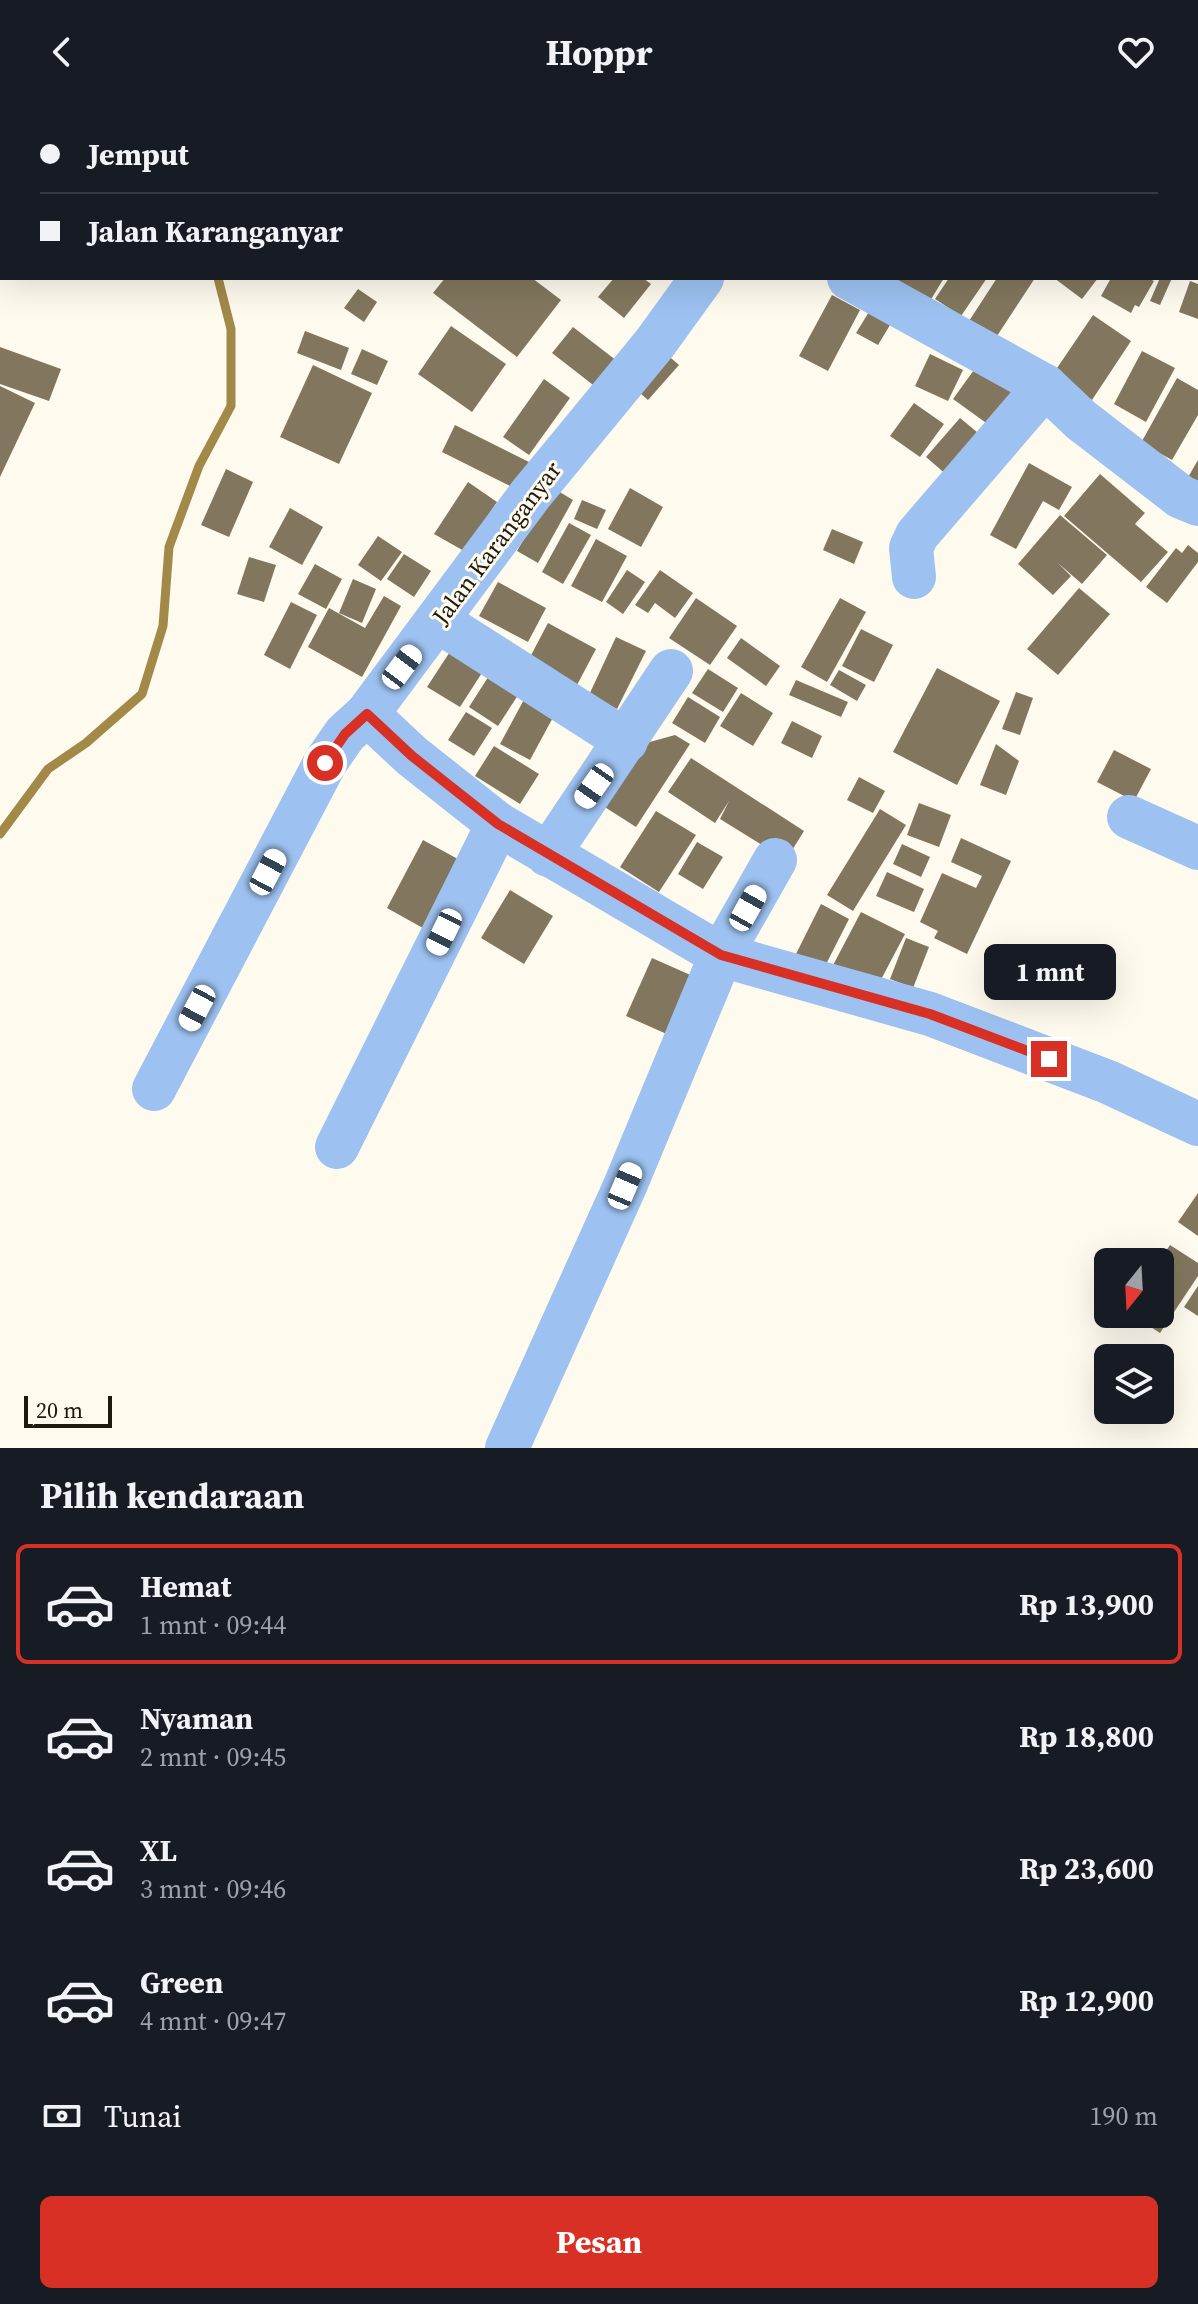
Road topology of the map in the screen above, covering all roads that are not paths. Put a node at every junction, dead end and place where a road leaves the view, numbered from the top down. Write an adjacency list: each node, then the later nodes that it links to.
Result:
1 (701, 280): 6 (street, Jalan Karanganyar)
2 (853, 280): 3 (street)
3 (1045, 386): 4 (street); 5 (street)
4 (1198, 504)
5 (914, 577)
6 (438, 621): 8 (street, Jalan Karanganyar); 9 (street)
7 (671, 671): 9 (street)
8 (367, 714): 11 (street); 16 (street, Jalan Karanganyar)
9 (626, 741): 13 (street)
10 (1129, 817): 12 (street)
11 (498, 824): 13 (street); 18 (street)
12 (1198, 848)
13 (548, 855): 15 (street)
14 (775, 860): 15 (street)
15 (721, 955): 17 (street); 19 (street)
16 (154, 1089)
17 (1198, 1124)
18 (337, 1147)
19 (507, 1448)

